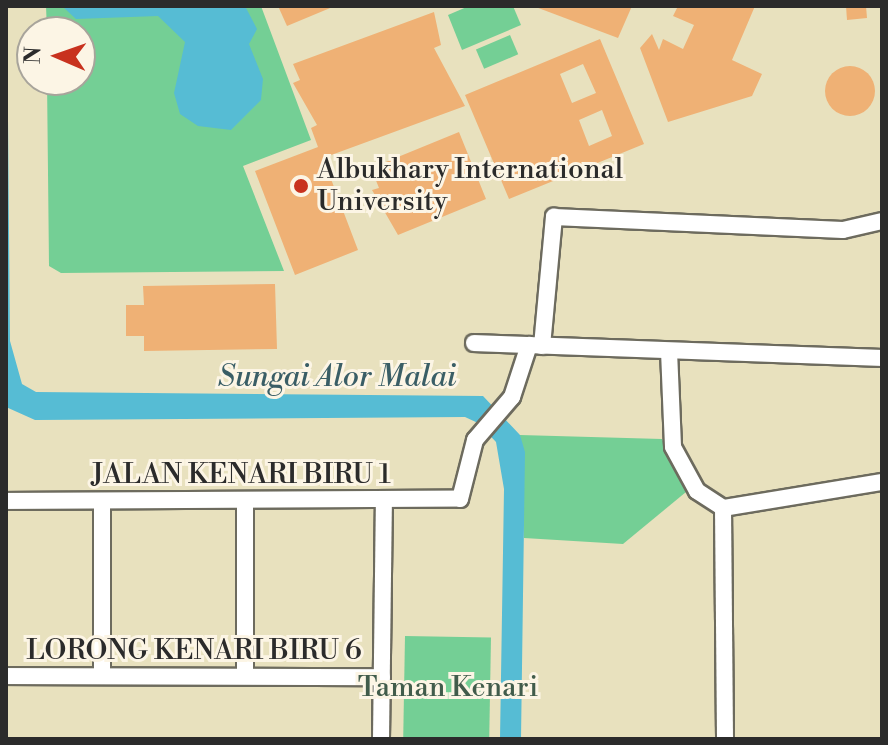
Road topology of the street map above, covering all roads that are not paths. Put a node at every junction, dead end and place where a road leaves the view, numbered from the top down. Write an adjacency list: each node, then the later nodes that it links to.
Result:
1 (882, 221): 3 (street)
2 (474, 343): 3 (street)
3 (536, 345): 4 (street); 7 (street, JALAN KENARI BIRU 1)
4 (669, 351): 5 (street); 11 (street)
5 (882, 358)
6 (882, 482): 11 (street)
7 (384, 500): 9 (street, JALAN KENARI BIRU 1); 15 (street)
8 (6, 501): 10 (street, JALAN KENARI BIRU 1)
9 (245, 501): 10 (street, JALAN KENARI BIRU 1); 14 (street)
10 (102, 502): 12 (street)
11 (723, 508): 17 (street)
12 (102, 675): 13 (street, LORONG KENARI BIRU 6); 14 (street, LORONG KENARI BIRU 6)
13 (6, 676)
14 (245, 676): 15 (street, LORONG KENARI BIRU 6)
15 (382, 677): 16 (street)
16 (381, 739)
17 (725, 739)

